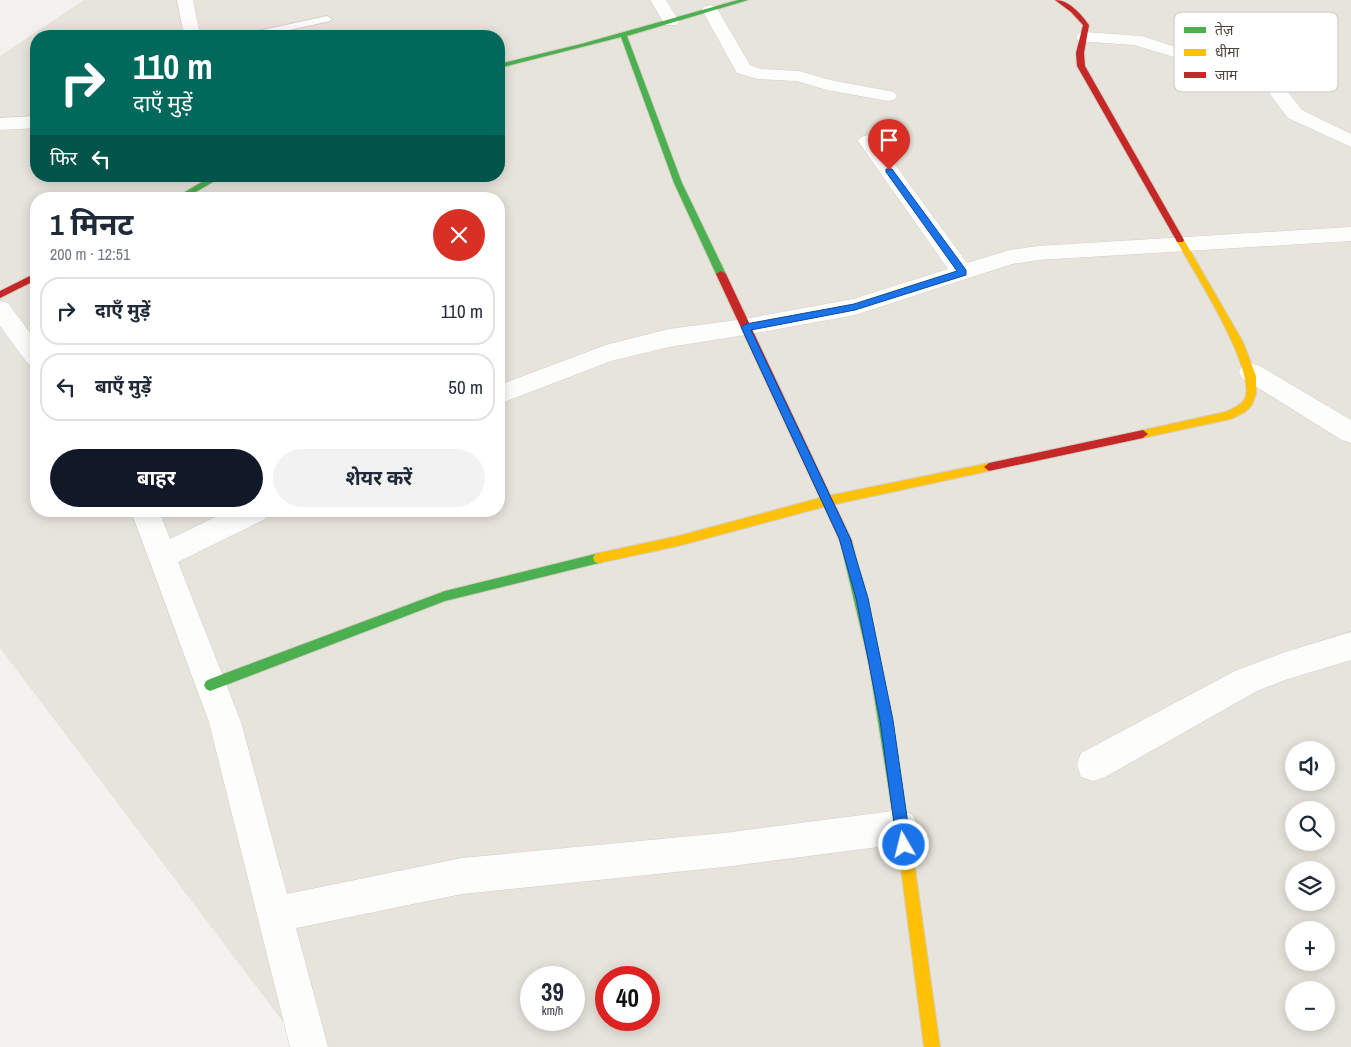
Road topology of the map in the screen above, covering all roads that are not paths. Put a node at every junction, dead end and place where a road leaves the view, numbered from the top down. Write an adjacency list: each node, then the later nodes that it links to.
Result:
1 (185, 0): 8 (street)
2 (658, 0): 7 (street)
3 (745, 0): 5 (street)
4 (1058, 0): 11 (street)
5 (710, 10): 7 (street); 15 (street)
6 (327, 19): 9 (lane)
7 (671, 21): 10 (street)
8 (191, 30)
9 (277, 30)
10 (623, 34): 13 (street); 28 (street)
11 (1085, 38): 12 (street); 23 (street)
12 (1174, 51)
13 (505, 64)
14 (1276, 92): 19 (street)
15 (888, 96)
16 (30, 122): 17 (street)
17 (0, 124)
18 (868, 141): 24 (street)
19 (1351, 141)
20 (208, 182): 21 (street)
21 (190, 192)
22 (1351, 234): 23 (street)
23 (1184, 244): 24 (street); 30 (street)
24 (962, 273): 28 (street)
25 (30, 279): 26 (street)
26 (0, 296)
27 (0, 309): 29 (street)
28 (746, 327): 31 (street); 33 (street)
29 (30, 350)
30 (1251, 372): 32 (street); 33 (street)
31 (505, 393)
32 (1351, 433)
33 (827, 501): 38 (street); 40 (street)
34 (147, 517): 36 (street)
35 (243, 517): 36 (street)
36 (163, 556): 38 (street)
37 (1351, 646): 39 (street)
38 (210, 685): 41 (street)
39 (1093, 764)
40 (901, 827): 41 (street); 43 (street)
41 (275, 914): 42 (street)
42 (310, 1047)
43 (932, 1047)

